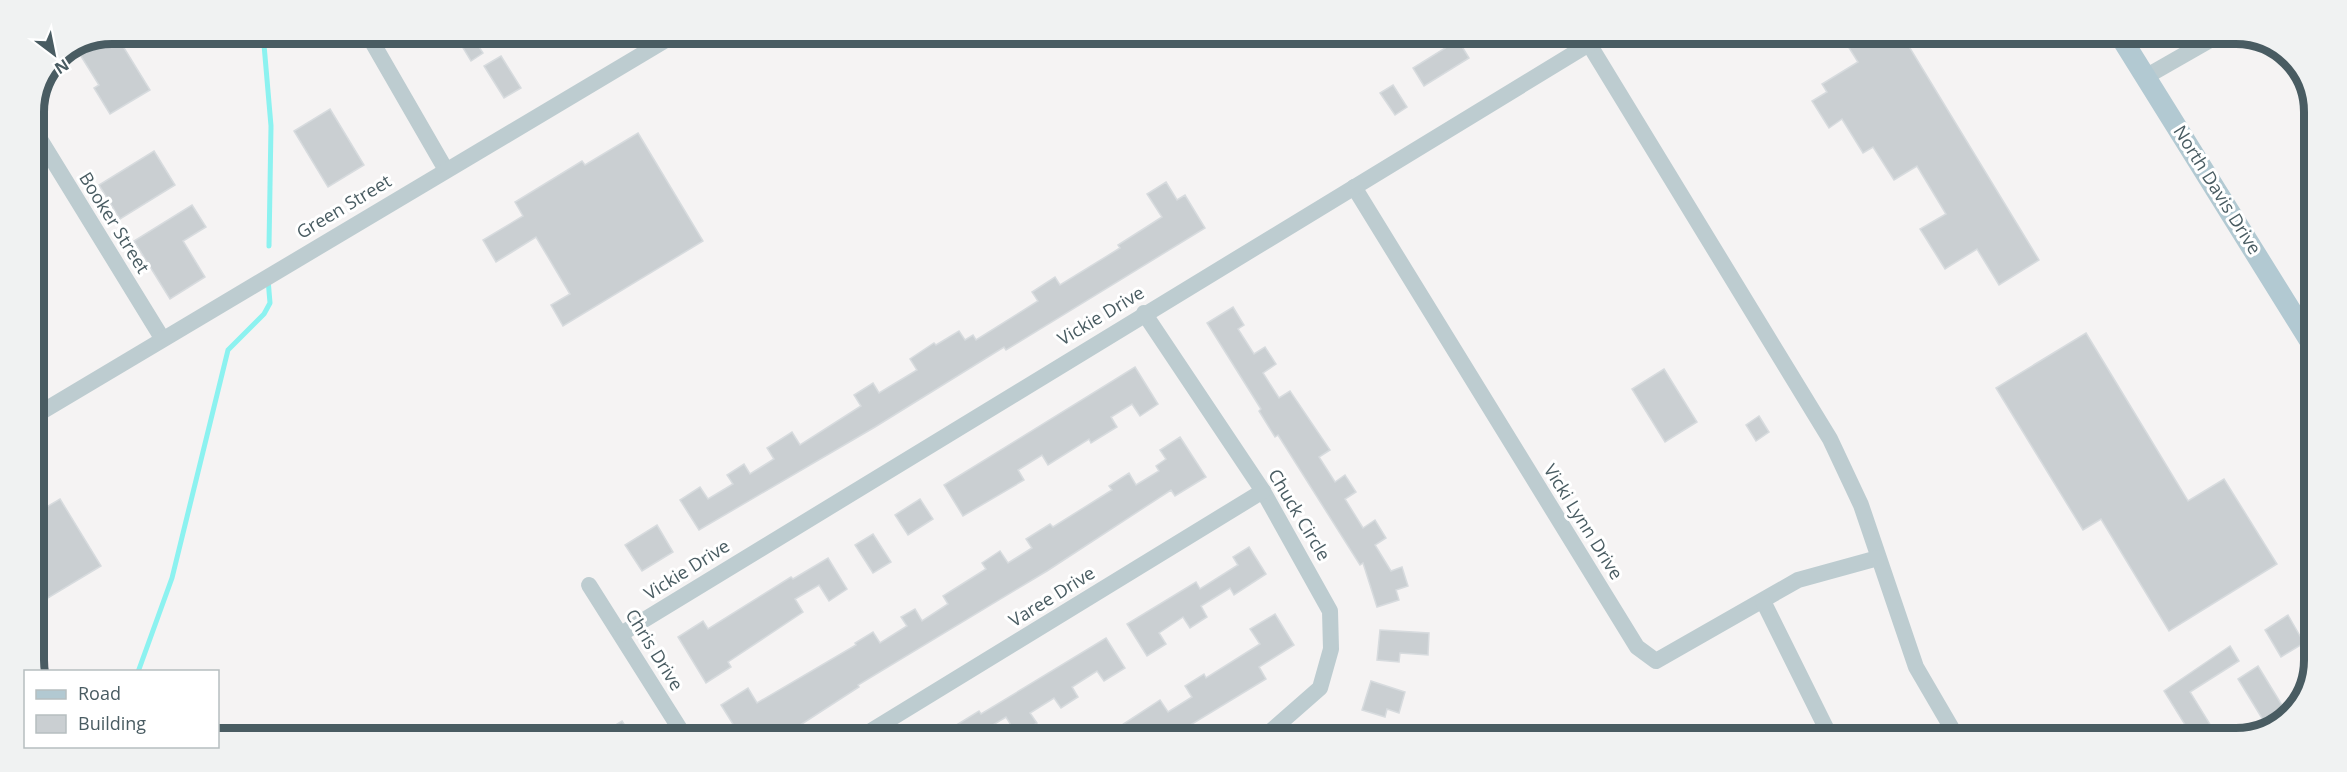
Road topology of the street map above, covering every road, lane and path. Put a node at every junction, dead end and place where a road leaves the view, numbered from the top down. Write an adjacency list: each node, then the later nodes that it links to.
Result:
1 (373, 43): 9 (street)
2 (661, 43): 9 (street, Green Street)
3 (1589, 43): 10 (street, Vickie Drive)
4 (1598, 43): 16 (street)
5 (2125, 43): 7 (main road, North Davis Drive)
6 (2205, 43): 7 (street)
7 (2147, 76): 12 (main road, North Davis Drive)
8 (43, 144): 13 (street, Booker Street)
9 (446, 170): 13 (street, Green Street)
10 (1354, 187): 11 (street, Vickie Drive); 18 (street, Vicki Lynn Drive)
11 (1144, 313): 15 (street, Chuck Circle); 19 (street, Vickie Drive)
12 (2303, 330)
13 (162, 338): 14 (street, Green Street)
14 (44, 411)
15 (1263, 490): 21 (street, Varee Drive); 22 (street, Chuck Circle)
16 (1878, 558): 18 (street, Vicki Lynn Drive); 24 (street)
17 (589, 585): 19 (street, Chris Drive)
18 (1763, 601): 23 (street)
19 (621, 634): 20 (street, Chris Drive)
20 (679, 728)
21 (878, 728)
22 (1274, 728)
23 (1827, 728)
24 (1952, 728)

